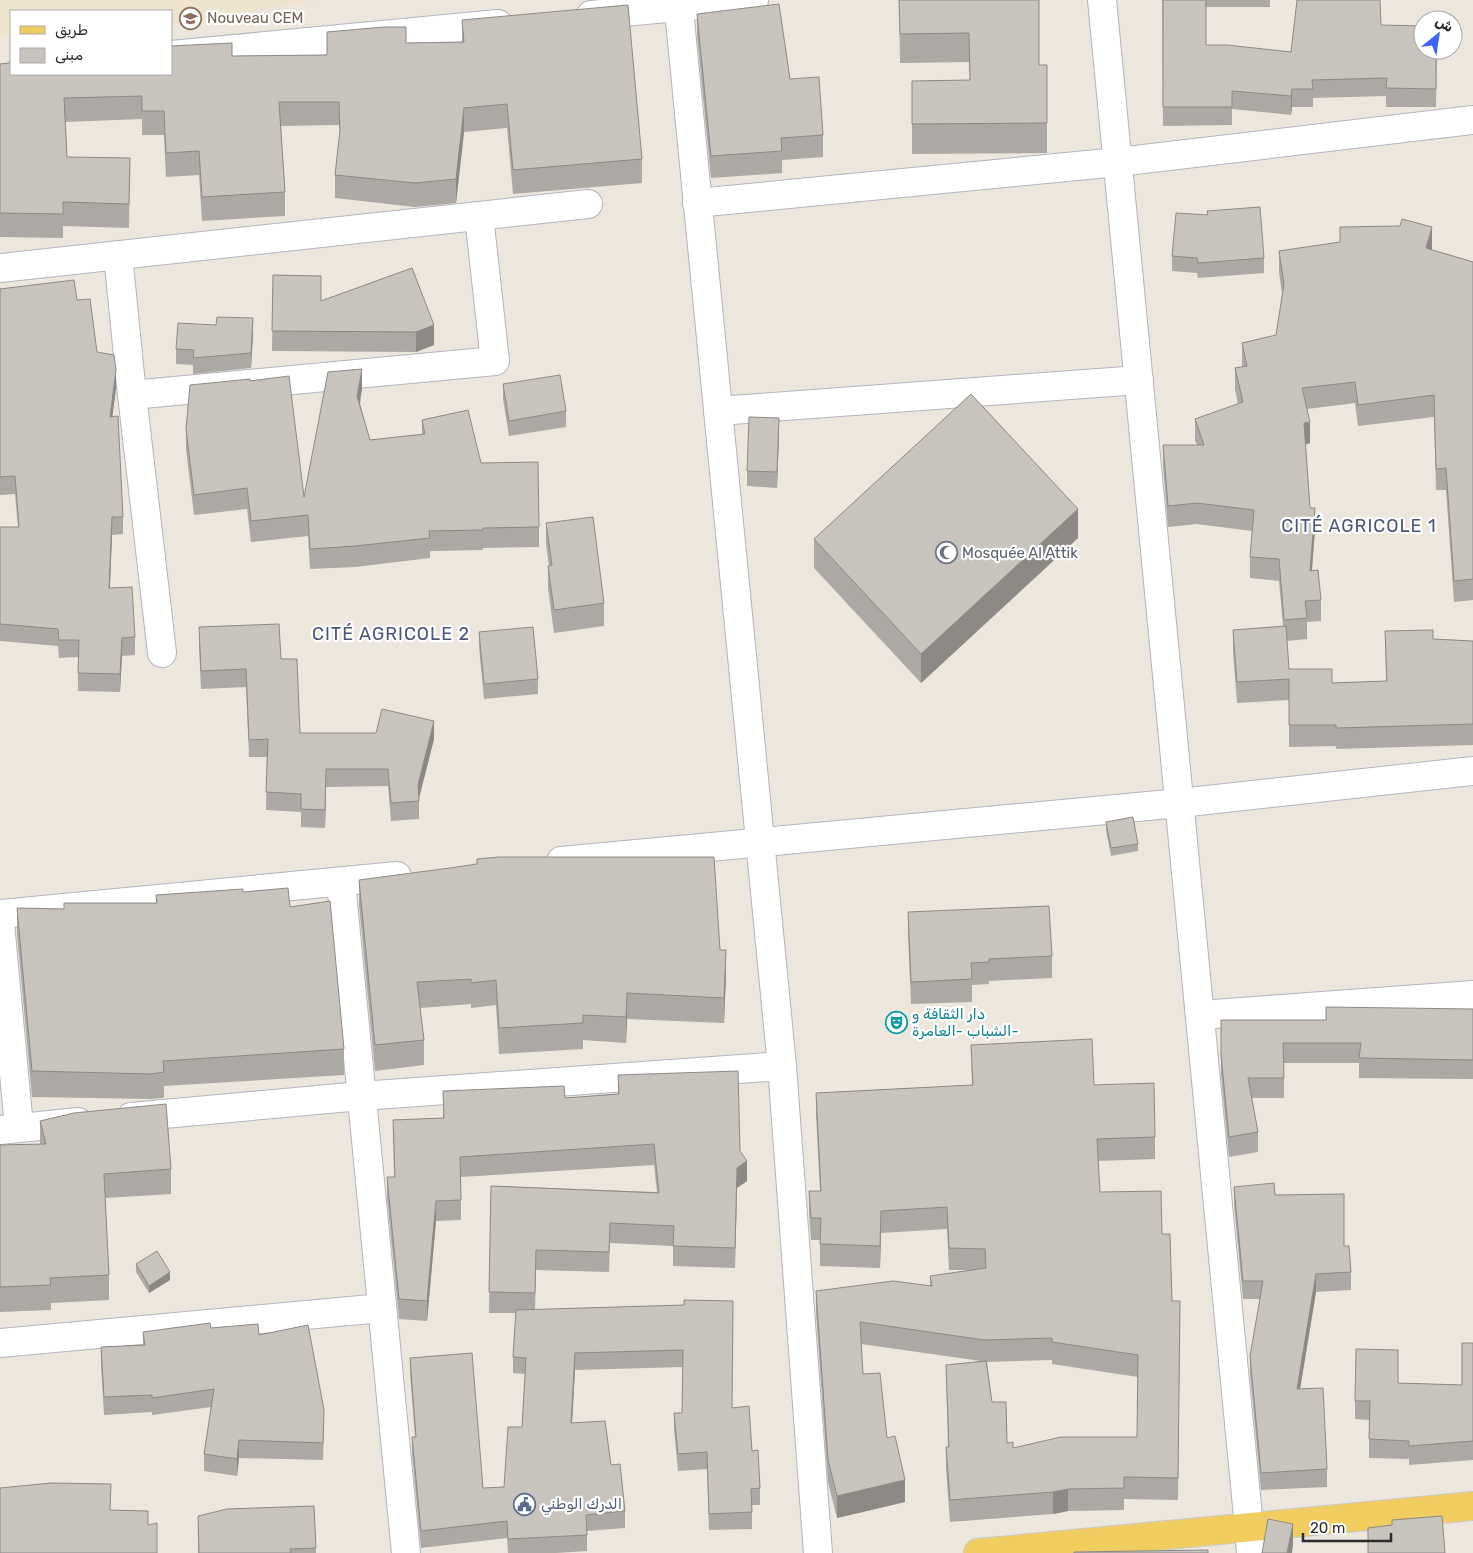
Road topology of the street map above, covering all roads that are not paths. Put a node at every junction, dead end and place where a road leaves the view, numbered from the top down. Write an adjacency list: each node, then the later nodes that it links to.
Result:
1 (754, 0): 3 (street)
2 (1102, 0): 8 (street)
3 (678, 4): 4 (street); 9 (street)
4 (569, 17)
5 (519, 22): 6 (street)
6 (172, 55)
7 (1473, 120): 8 (street)
8 (1118, 162): 9 (street); 14 (street)
9 (697, 203): 16 (street)
10 (588, 204): 11 (street)
11 (479, 216): 12 (street); 15 (street)
12 (118, 255): 13 (street); 15 (street)
13 (0, 268)
14 (1139, 380): 16 (street); 19 (street)
15 (132, 395): 17 (street)
16 (718, 412): 20 (street)
17 (162, 653)
18 (1473, 771): 19 (street)
19 (1180, 803): 20 (street); 27 (street)
20 (760, 842): 21 (street); 28 (street)
21 (536, 863)
22 (419, 874): 23 (street)
23 (341, 882): 24 (street); 29 (street)
24 (0, 914)
25 (0, 923): 30 (street)
26 (1473, 995): 27 (street)
27 (1200, 1015): 34 (street)
28 (782, 1066): 29 (street); 36 (street)
29 (362, 1096): 30 (street); 31 (street)
30 (10, 1129)
31 (382, 1308): 32 (street); 35 (street)
32 (0, 1343)
33 (1473, 1506): 34 (main road)
34 (1250, 1540): 37 (main road)
35 (406, 1553)
36 (818, 1553)
37 (978, 1553)

